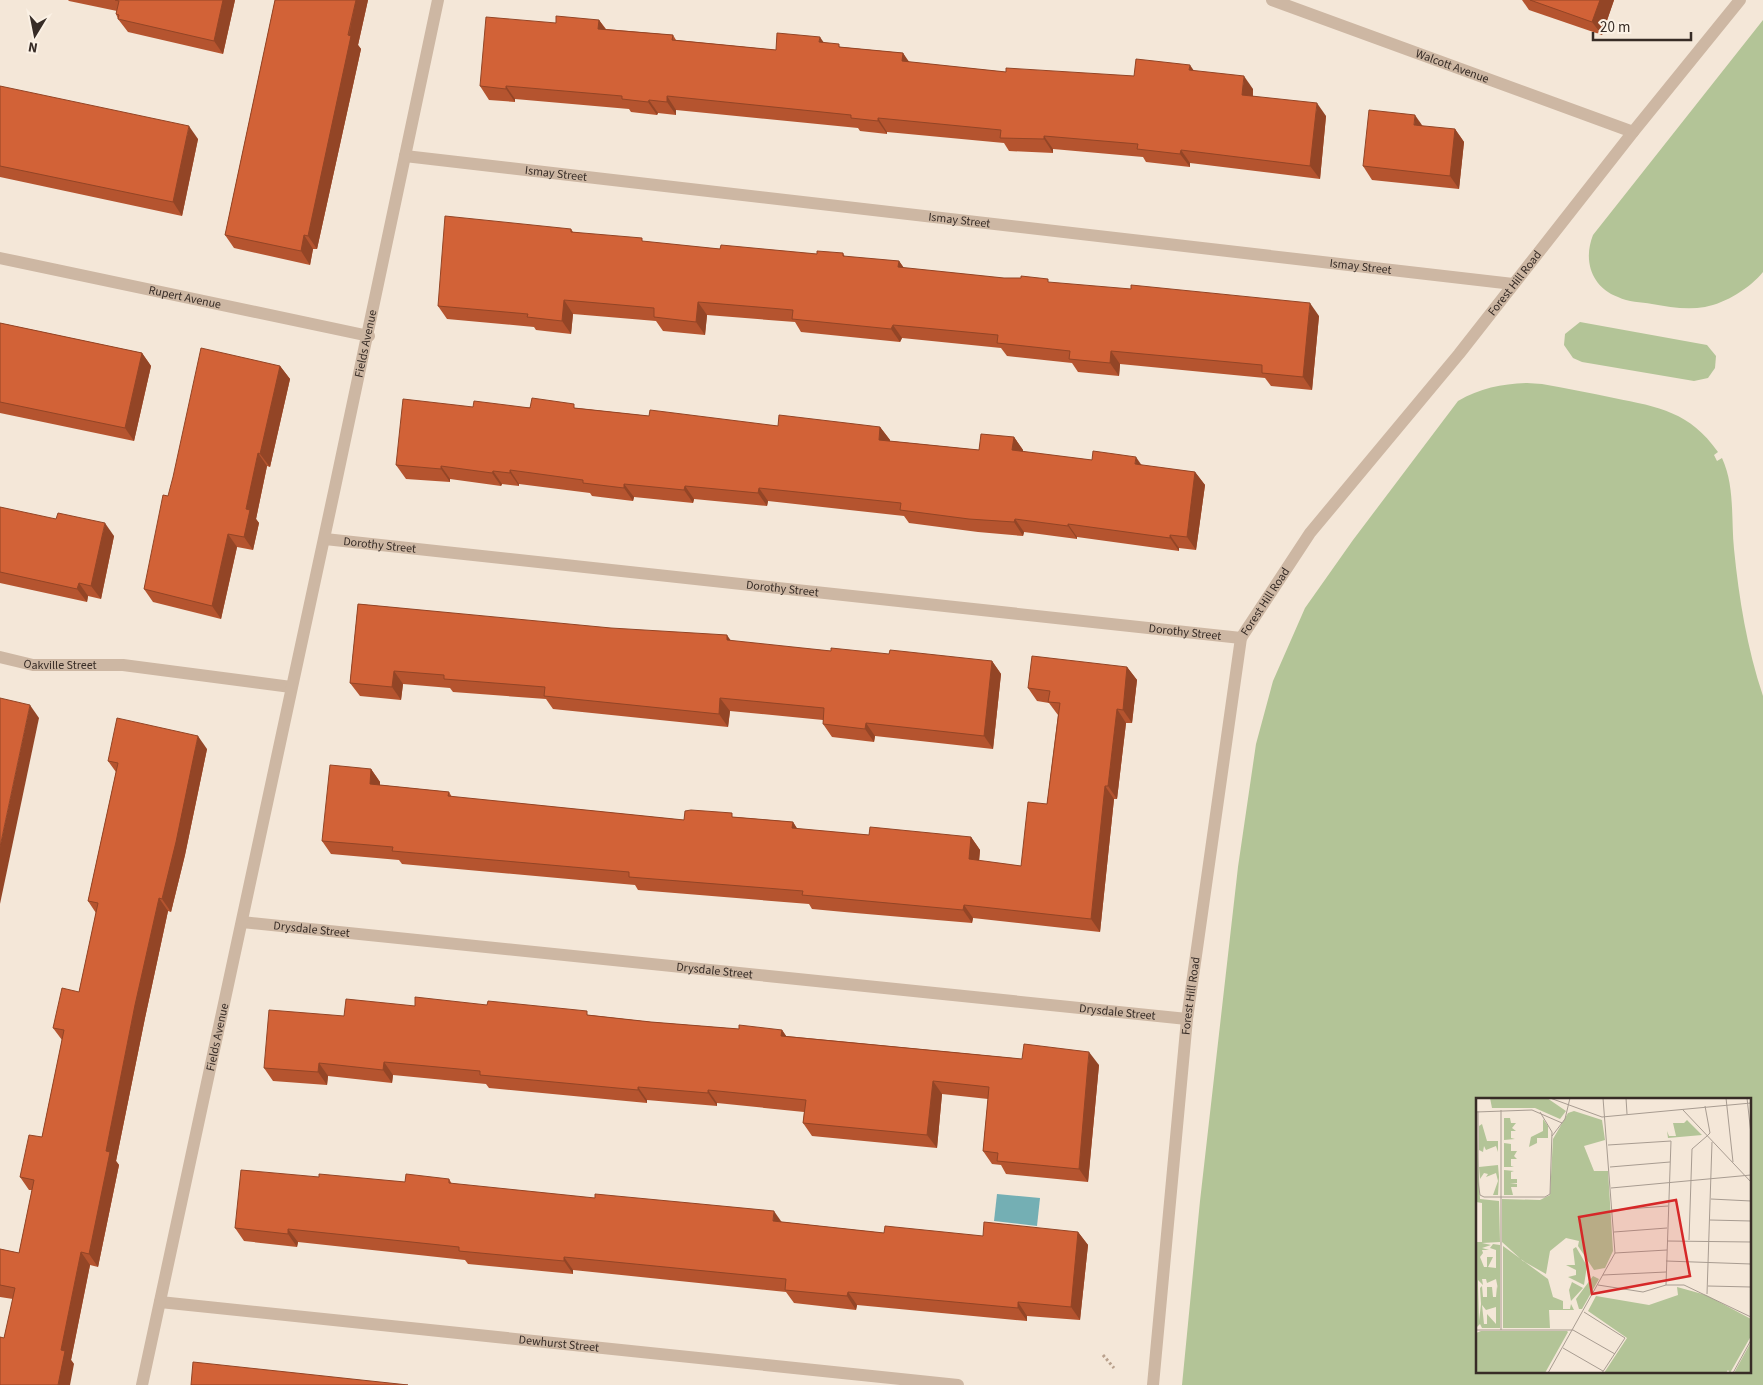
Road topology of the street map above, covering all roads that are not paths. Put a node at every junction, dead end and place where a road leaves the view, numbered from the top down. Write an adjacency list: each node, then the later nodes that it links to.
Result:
1 (438, 0): 5 (street, Fields Avenue)
2 (1272, 0): 4 (street, Walcott Avenue)
3 (1740, 0): 4 (street, Forest Hill Road)
4 (1633, 132): 7 (street, Forest Hill Road)
5 (405, 156): 7 (street, Ismay Street); 8 (street, Fields Avenue)
6 (0, 258): 8 (street, Rupert Avenue)
7 (1513, 284): 10 (street, Forest Hill Road)
8 (369, 336): 9 (street, Fields Avenue)
9 (325, 539): 10 (street, Dorothy Street); 12 (street, Fields Avenue)
10 (1241, 638): 14 (street, Forest Hill Road)
11 (0, 657): 12 (street, Oakville Street)
12 (291, 688): 13 (street, Fields Avenue)
13 (242, 922): 14 (street, Drysdale Street); 15 (street, Fields Avenue)
14 (1187, 1019): 18 (street, Forest Hill Road)
15 (160, 1302): 16 (street, Fields Avenue); 17 (street, Dewhurst Street)
16 (142, 1385)
17 (958, 1385)
18 (1153, 1385)

